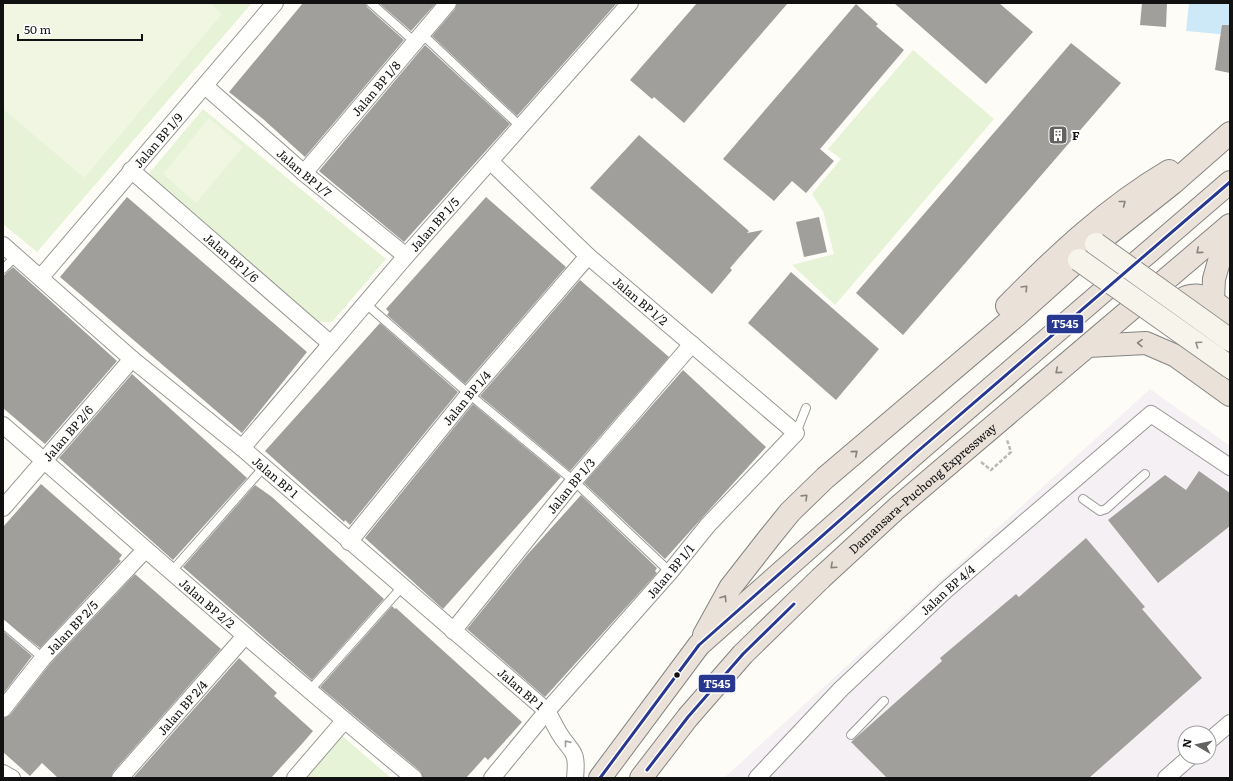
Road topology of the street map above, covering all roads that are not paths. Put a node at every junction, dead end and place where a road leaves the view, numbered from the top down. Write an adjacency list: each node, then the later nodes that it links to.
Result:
1 (275, 3): 6 (street, Jalan BP 1/9)
2 (371, 3): 5 (lane)
3 (448, 3): 5 (street, Jalan BP 1/8)
4 (630, 3): 7 (street, Jalan BP 1/5)
5 (419, 38): 7 (lane); 11 (street, Jalan BP 1/8)
6 (205, 86): 10 (street, Jalan BP 1/9); 11 (street, Jalan BP 1/7)
7 (521, 127): 9 (street, Jalan BP 1/5)
8 (1228, 135): 15 (highway); 36 (highway, one-way to 8)
9 (491, 162): 17 (street, Jalan BP 1/5); 18 (street, Jalan BP 1/2)
10 (131, 170): 21 (street, Jalan BP 1/9); 26 (street, Jalan BP 1/6)
11 (304, 173): 17 (street, Jalan BP 1/7)
12 (1230, 182): 54 (highway)
13 (1229, 225): 22 (highway); 28 (highway, Damansara–Puchong Expressway, one-way to 28)
14 (3, 244): 16 (street, Jalan BP 1)
15 (1096, 244): 19 (highway); 25 (main road, bridge)
16 (16, 256): 20 (lane); 21 (street, Jalan BP 1)
17 (406, 256): 23 (street, Jalan BP 1/5)
18 (588, 256): 27 (street, Jalan BP 1/2); 32 (street, Jalan BP 1/4)
19 (1079, 260): 31 (main road, one-way to 19, bridge); 36 (highway)
20 (3, 269)
21 (41, 277): 30 (street, Jalan BP 1)
22 (1213, 300): 24 (highway); 29 (highway)
23 (366, 304): 26 (street, Jalan BP 1/5); 32 (lane)
24 (1230, 314)
25 (1230, 340)
26 (331, 344): 38 (street, Jalan BP 1/5)
27 (692, 344): 37 (street, Jalan BP 1/2); 43 (street, Jalan BP 1/3)
28 (1088, 346): 29 (highway, one-way to 28); 73 (highway, Damansara–Puchong Expressway, one-way to 73)
29 (1176, 356): 33 (highway)
30 (132, 359): 38 (street, Jalan BP 1); 39 (street, Jalan BP 2/6)
31 (1230, 367)
32 (469, 394): 43 (lane); 46 (street, Jalan BP 1/4)
33 (1230, 395)
34 (806, 408): 37 (lane)
35 (3, 425): 39 (street, Jalan BP 2/2)
36 (889, 425): 54 (highway, one-way to 36)
37 (796, 433): 49 (street, Jalan BP 1/1)
38 (242, 448): 40 (street, Jalan BP 1)
39 (44, 461): 45 (street, Jalan BP 2/6); 47 (street, Jalan BP 2/2)
40 (264, 467): 46 (street, Jalan BP 1); 48 (lane)
41 (1230, 467): 74 (street, Jalan BP 4/4)
42 (1145, 474): 44 (lane)
43 (574, 481): 49 (lane); 52 (street, Jalan BP 1/3)
44 (1083, 499)
45 (3, 508)
46 (349, 542): 50 (street, Jalan BP 1)
47 (145, 550): 48 (street, Jalan BP 2/2); 55 (street, Jalan BP 2/5)
48 (172, 571): 53 (street, Jalan BP 2/2)
49 (670, 572): 59 (street, Jalan BP 1/1)
50 (402, 587): 52 (street, Jalan BP 1); 56 (lane)
51 (3, 624): 55 (lane)
52 (453, 631): 59 (street, Jalan BP 1)
53 (245, 636): 56 (street, Jalan BP 2/2); 67 (street, Jalan BP 2/4)
54 (699, 645): 72 (highway)
55 (43, 658): 58 (street, Jalan BP 2/5)
56 (310, 690): 60 (street, Jalan BP 2/2)
57 (884, 701): 63 (lane)
58 (3, 709)
59 (547, 711): 70 (street, Jalan BP 1/1); 71 (street, one-way to 59)
60 (344, 720): 68 (street); 69 (street, Jalan BP 2/2)
61 (1230, 723): 62 (street)
62 (1217, 734)
63 (851, 735)
64 (1181, 765): 75 (street)
65 (3, 773): 66 (street)
66 (12, 778)
67 (120, 778)
68 (295, 778)
69 (414, 778)
70 (492, 778)
71 (575, 778)
72 (600, 778)
73 (641, 778)
74 (757, 778)
75 (1166, 778)

